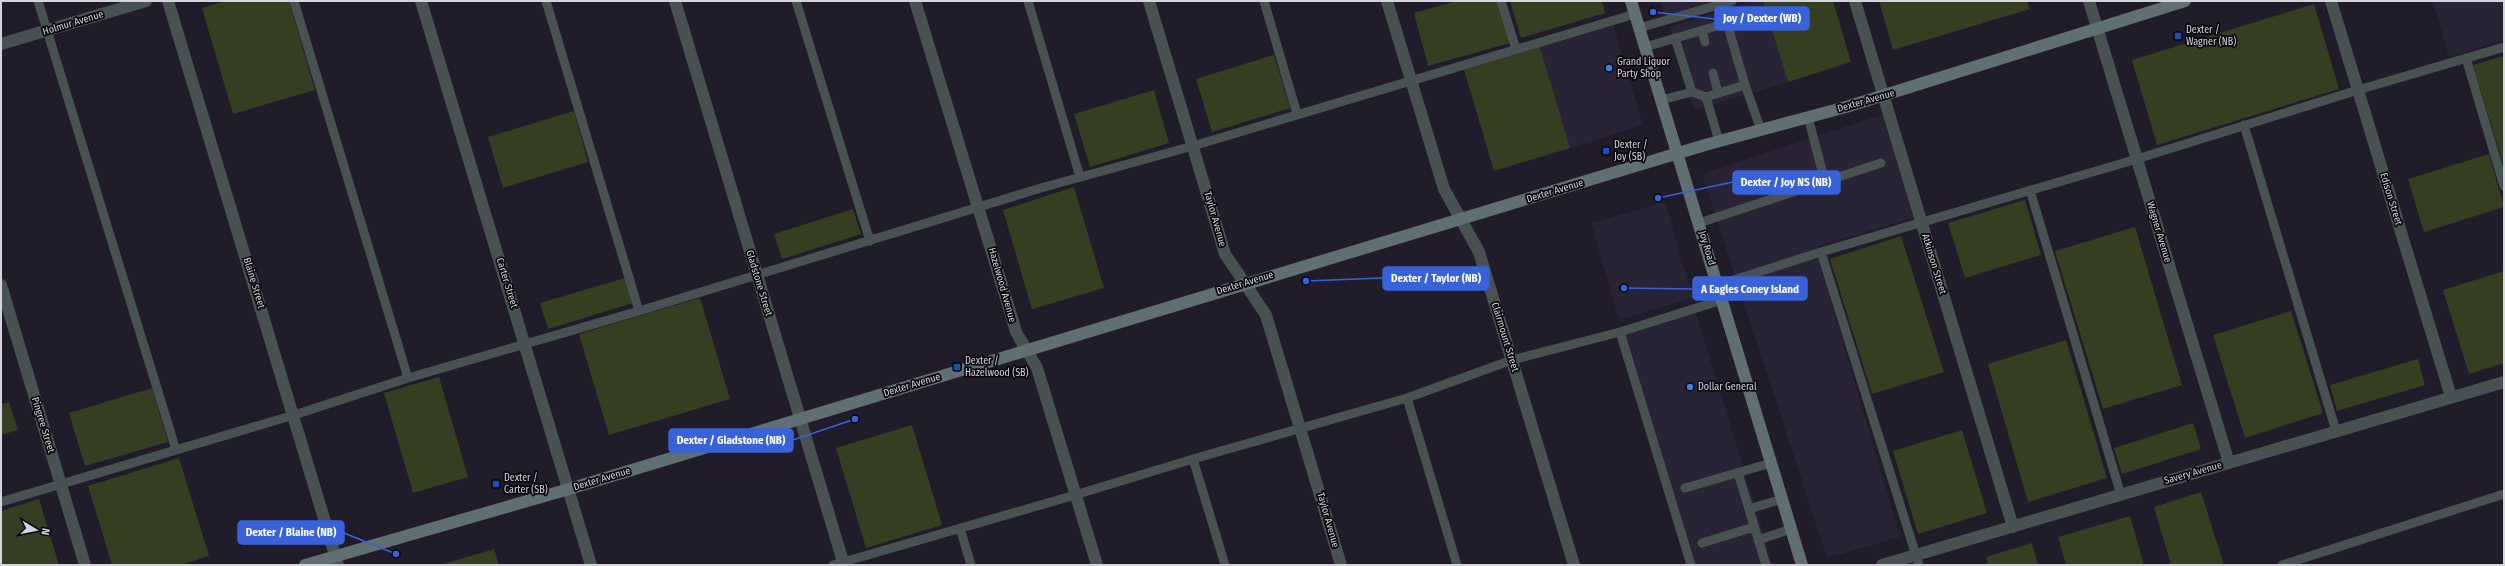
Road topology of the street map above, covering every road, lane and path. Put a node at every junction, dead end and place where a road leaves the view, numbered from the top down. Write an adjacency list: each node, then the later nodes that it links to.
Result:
1 (38, 1): 25 (lane)
2 (146, 1): 25 (street, Holmur Avenue)
3 (168, 1): 75 (street, Blaine Street)
4 (294, 1): 71 (lane)
5 (421, 1): 68 (street, Carter Street)
6 (546, 1): 66 (lane)
7 (674, 1): 61 (street, Gladstone Street)
8 (796, 1): 59 (lane)
9 (915, 1): 55 (street, Hazelwood Avenue)
10 (1028, 1): 51 (lane)
11 (1149, 1): 47 (street, Taylor Avenue)
12 (1264, 1): 42 (lane)
13 (1387, 1): 34 (street, Clairmount Street)
14 (1501, 1): 31 (lane)
15 (1631, 1): 21 (street, Joy Road)
16 (1732, 1): 22 (lane)
17 (1855, 1): 39 (street, Atkinson Street)
18 (2089, 1): 23 (street, Wagner Avenue)
19 (2185, 1): 23 (street, Dexter Avenue)
20 (2331, 1): 36 (street, Edison Street)
21 (1635, 14): 22 (street, Joy Road); 31 (lane)
22 (1639, 28): 29 (street, Joy Road)
23 (2097, 28): 39 (street, Dexter Avenue); 49 (street, Wagner Avenue)
24 (1702, 30): 26 (lane); 27 (lane); 35 (lane)
25 (47, 31): 28 (street, Holmur Avenue); 79 (lane)
26 (1675, 38): 29 (lane); 37 (lane)
27 (1705, 42)
28 (1, 44)
29 (1645, 47): 41 (street, Joy Road)
30 (2504, 47): 32 (lane)
31 (1516, 49): 34 (lane)
32 (2466, 58): 36 (lane); 53 (lane)
33 (1713, 73): 38 (lane)
34 (1411, 81): 42 (lane); 56 (street, Clairmount Street)
35 (1745, 85): 38 (lane); 45 (lane)
36 (2358, 90): 44 (lane); 73 (street, Edison Street)
37 (1692, 92): 40 (lane); 41 (lane)
38 (1718, 93): 40 (lane)
39 (1882, 95): 43 (street, Dexter Avenue); 57 (street, Atkinson Street)
40 (1706, 97): 46 (lane)
41 (1661, 100): 48 (street, Joy Road)
42 (1297, 114): 47 (lane)
43 (1808, 117): 45 (street, Dexter Avenue); 52 (lane)
44 (2244, 125): 49 (lane); 78 (lane)
45 (1761, 130): 46 (street, Dexter Avenue)
46 (1720, 141): 48 (street, Dexter Avenue)
47 (1193, 146): 51 (lane); 62 (street, Taylor Avenue)
48 (1678, 153): 56 (street, Dexter Avenue); 58 (street, Joy Road)
49 (2137, 159): 54 (lane); 82 (street, Wagner Avenue)
50 (1881, 163): 52 (lane)
51 (1080, 177): 55 (lane)
52 (1825, 182): 58 (lane)
53 (2504, 186)
54 (2030, 190): 57 (lane); 89 (lane)
55 (980, 208): 59 (lane); 69 (street, Hazelwood Avenue)
56 (1461, 218): 62 (street, Dexter Avenue); 70 (street, Clairmount Street)
57 (1922, 221): 60 (lane); 94 (street, Atkinson Street)
58 (1699, 223): 64 (street, Joy Road)
59 (870, 241): 61 (lane)
60 (1821, 252): 64 (lane); 100 (lane)
61 (756, 275): 66 (lane); 76 (street, Gladstone Street)
62 (1246, 283): 69 (street, Dexter Avenue); 77 (street, Taylor Avenue)
63 (1, 285): 84 (street, Pingree Street)
64 (1718, 285): 65 (street, Joy Road)
65 (1722, 300): 67 (lane); 81 (street, Joy Road)
66 (639, 312): 68 (lane)
67 (1620, 332): 70 (lane); 111 (lane)
68 (525, 344): 71 (lane); 86 (street, Carter Street)
69 (1027, 351): 76 (street, Dexter Avenue); 88 (street, Hazelwood Avenue)
70 (1512, 360): 74 (lane); 110 (street, Clairmount Street)
71 (408, 378): 75 (lane)
72 (2504, 382): 73 (street, Savery Avenue)
73 (2451, 397): 78 (street, Savery Avenue)
74 (1407, 398): 77 (lane); 109 (lane)
75 (294, 415): 79 (lane); 99 (street, Blaine Street)
76 (800, 419): 86 (street, Dexter Avenue); 101 (street, Gladstone Street)
77 (1301, 428): 80 (lane); 108 (street, Taylor Avenue)
78 (2336, 431): 82 (street, Savery Avenue)
79 (176, 450): 84 (lane)
80 (1193, 458): 88 (lane); 107 (lane)
81 (1771, 463): 83 (lane); 90 (street, Joy Road)
82 (2229, 463): 89 (street, Savery Avenue)
83 (1738, 472): 85 (lane); 92 (lane)
84 (61, 484): 91 (lane); 102 (street, Pingree Street)
85 (1685, 488)
86 (569, 489): 99 (street, Dexter Avenue); 104 (street, Carter Street)
87 (2504, 494): 115 (lane)
88 (1075, 495): 95 (lane); 106 (street, Hazelwood Avenue)
89 (2121, 495): 94 (street, Savery Avenue)
90 (1782, 499): 92 (lane); 96 (street, Joy Road)
91 (1, 502)
92 (1749, 509): 93 (lane)
93 (1754, 526): 97 (lane); 98 (lane)
94 (2013, 527): 100 (street, Savery Avenue)
95 (960, 528): 101 (lane); 105 (lane)
96 (1791, 529): 97 (lane); 113 (street, Joy Road)
97 (1758, 540): 112 (lane)
98 (1702, 543)
99 (337, 560): 103 (street, Dexter Avenue)
100 (1917, 560): 114 (street, Savery Avenue)
101 (840, 564)
102 (85, 565)
103 (304, 565)
104 (591, 565)
105 (971, 565)
106 (1097, 565)
107 (1225, 565)
108 (1341, 565)
109 (1457, 565)
110 (1574, 565)
111 (1691, 565)
112 (1766, 565)
113 (1802, 565)
114 (1882, 565)
115 (2282, 565)

